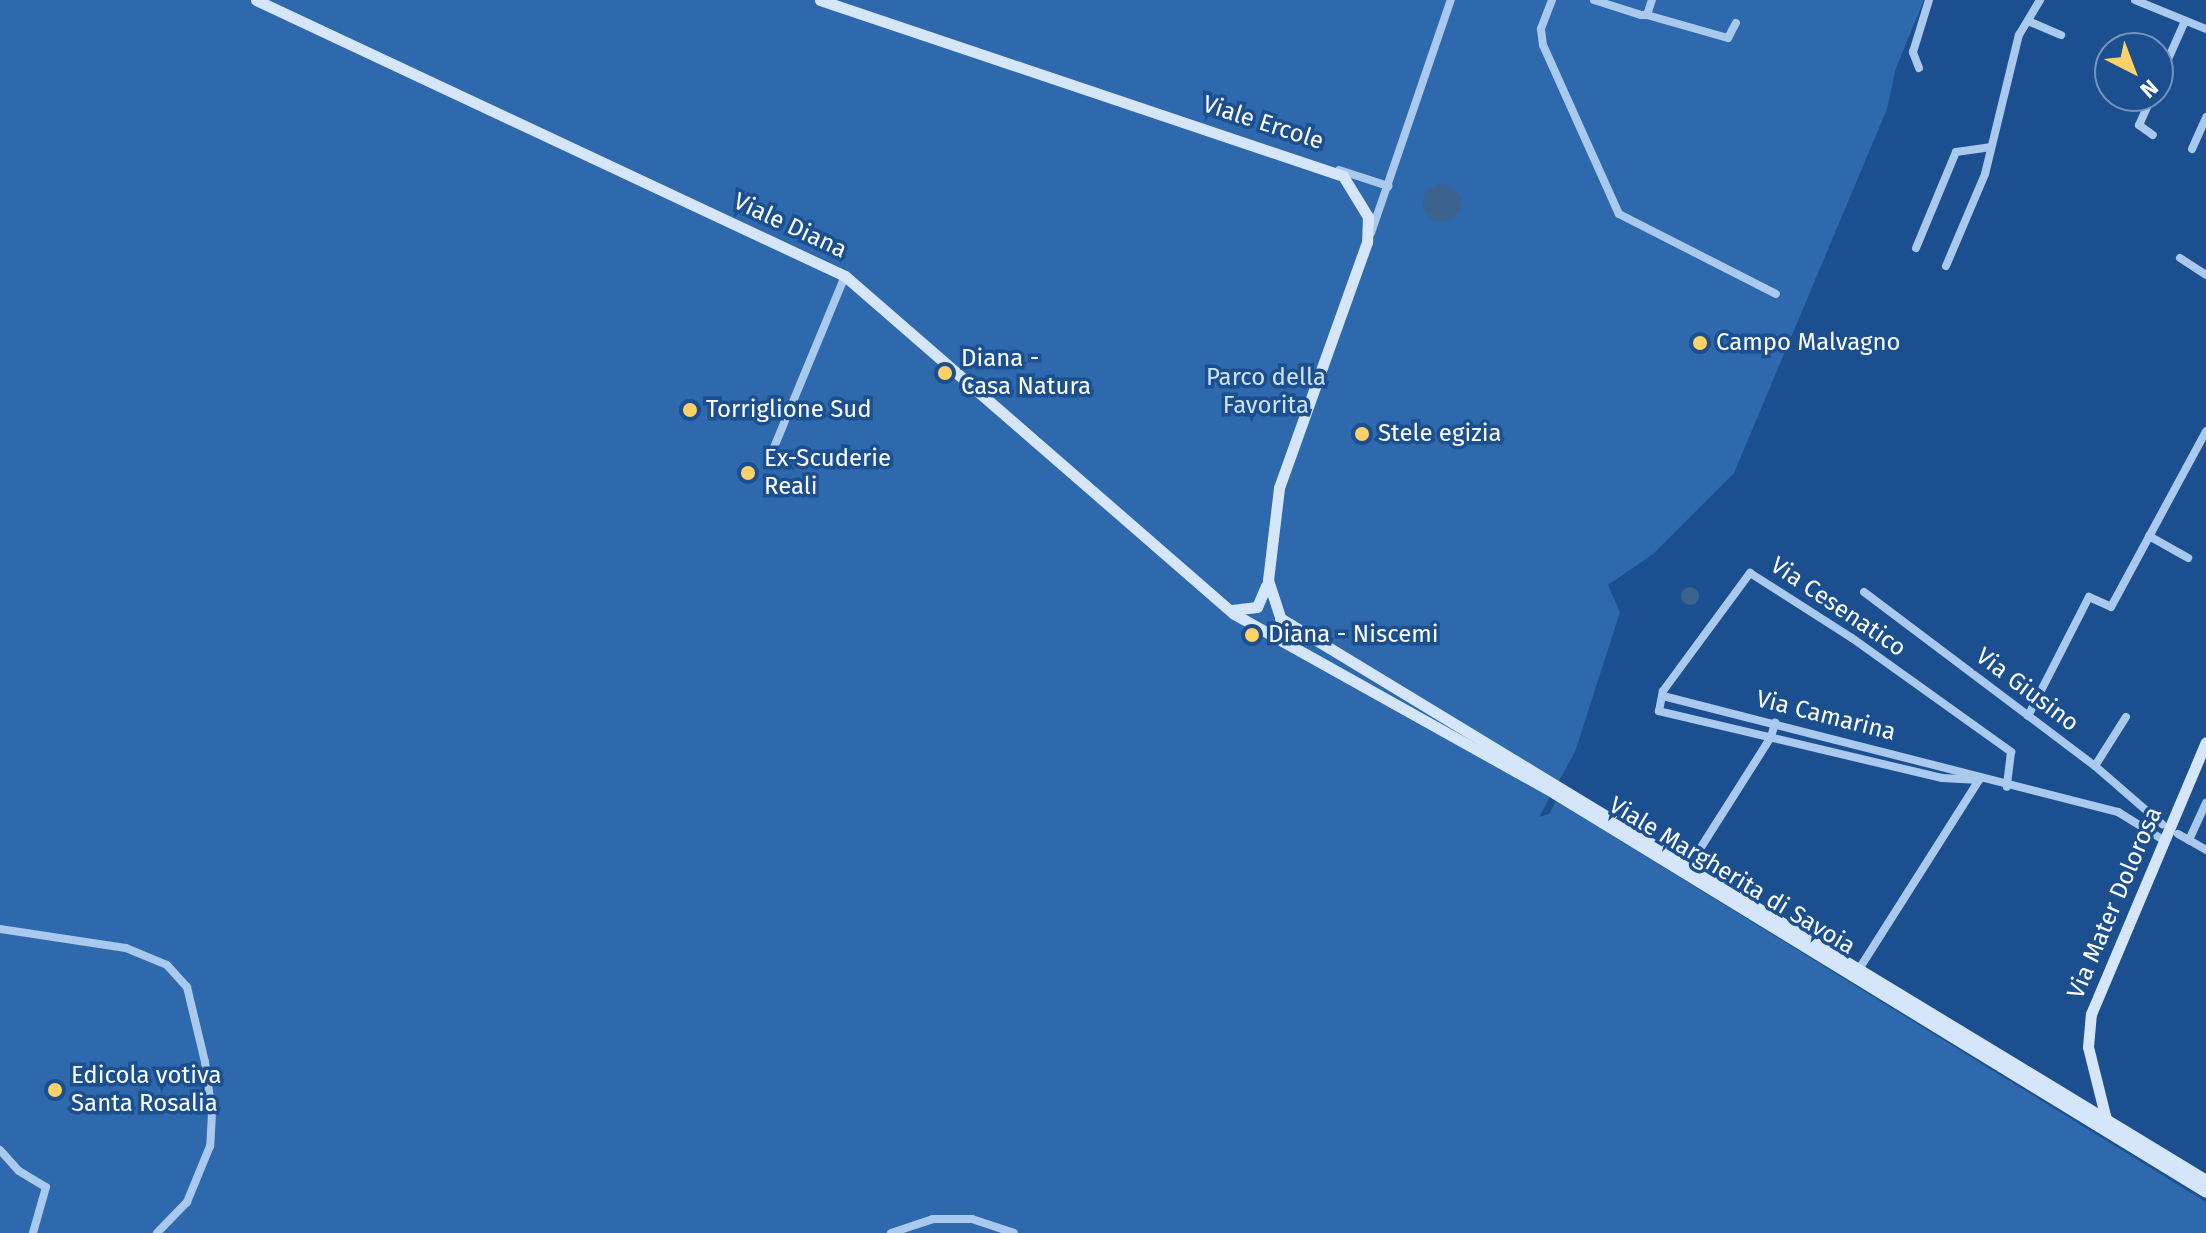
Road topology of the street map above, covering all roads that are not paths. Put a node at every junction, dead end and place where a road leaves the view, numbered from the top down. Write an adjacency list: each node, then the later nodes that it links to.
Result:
1 (256, 0): 30 (street, Viale Diana)
2 (820, 0): 23 (street, Viale Ercole)
3 (1451, 0): 24 (street)
4 (1552, 0): 31 (street)
5 (1594, 0): 10 (street)
6 (1652, 0): 10 (street)
7 (1929, 0): 17 (street)
8 (2040, 0): 11 (street)
9 (2135, 0): 12 (street)
10 (1647, 15): 13 (street)
11 (2028, 21): 15 (street); 21 (street)
12 (2185, 21): 14 (street); 16 (street)
13 (1736, 23)
14 (2206, 29)
15 (2061, 35)
16 (2174, 46)
17 (1919, 68)
18 (2145, 112): 20 (street)
19 (2206, 117): 22 (street)
20 (2153, 135)
21 (1990, 147): 26 (street); 28 (street)
22 (2192, 149)
23 (1327, 167): 24 (street); 25 (street, Viale Ercole)
24 (1388, 186): 25 (street)
25 (1367, 242): 36 (street, Viale Ercole)
26 (1916, 248)
27 (2180, 258): 29 (street)
28 (1946, 266)
29 (2206, 275)
30 (845, 276): 33 (street); 38 (street, Viale Diana)
31 (1776, 294)
32 (2206, 431): 34 (street)
33 (770, 457)
34 (2149, 536): 35 (street); 42 (street)
35 (2188, 558)
36 (1268, 580): 38 (street); 39 (street, Viale Ercole)
37 (1864, 592): 42 (street, Via Giusino)
38 (1228, 609): 57 (street, Viale Margherita di Savoia)
39 (1277, 613): 54 (street, Viale Margherita di Savoia)
40 (1663, 696): 41 (street, Via Cesenatico); 44 (street, Via Camarina); 49 (street, Via Cesenatico)
41 (1659, 711): 45 (street, Via Camarina)
42 (2028, 716): 47 (street, Via Giusino)
43 (2126, 717): 47 (street)
44 (1775, 723): 45 (street); 48 (street, Via Camarina)
45 (1771, 737): 48 (street, Via Camarina); 54 (street)
46 (2206, 742): 51 (street, Via Mater Dolorosa)
47 (2095, 766): 51 (street, Via Giusino)
48 (1979, 780): 49 (street, Via Camarina); 56 (street)
49 (2007, 787): 51 (street, Via Camarina)
50 (2206, 803): 52 (street)
51 (2168, 834): 52 (street, Via Giusino); 57 (street, Via Mater Dolorosa)
52 (2189, 840): 53 (street, Via Giusino)
53 (2206, 850)
54 (1691, 863): 56 (street, Viale Margherita di Savoia)
55 (0, 929): 62 (street)
56 (1861, 966): 57 (street, Viale Margherita di Savoia)
57 (2102, 1123): 59 (street, Viale Margherita di Savoia); 60 (street, Via Mater Dolorosa)
58 (0, 1150): 61 (street)
59 (2206, 1180)
60 (2206, 1192)
61 (33, 1233)
62 (157, 1233)
63 (891, 1233): 64 (street)
64 (1014, 1233)

